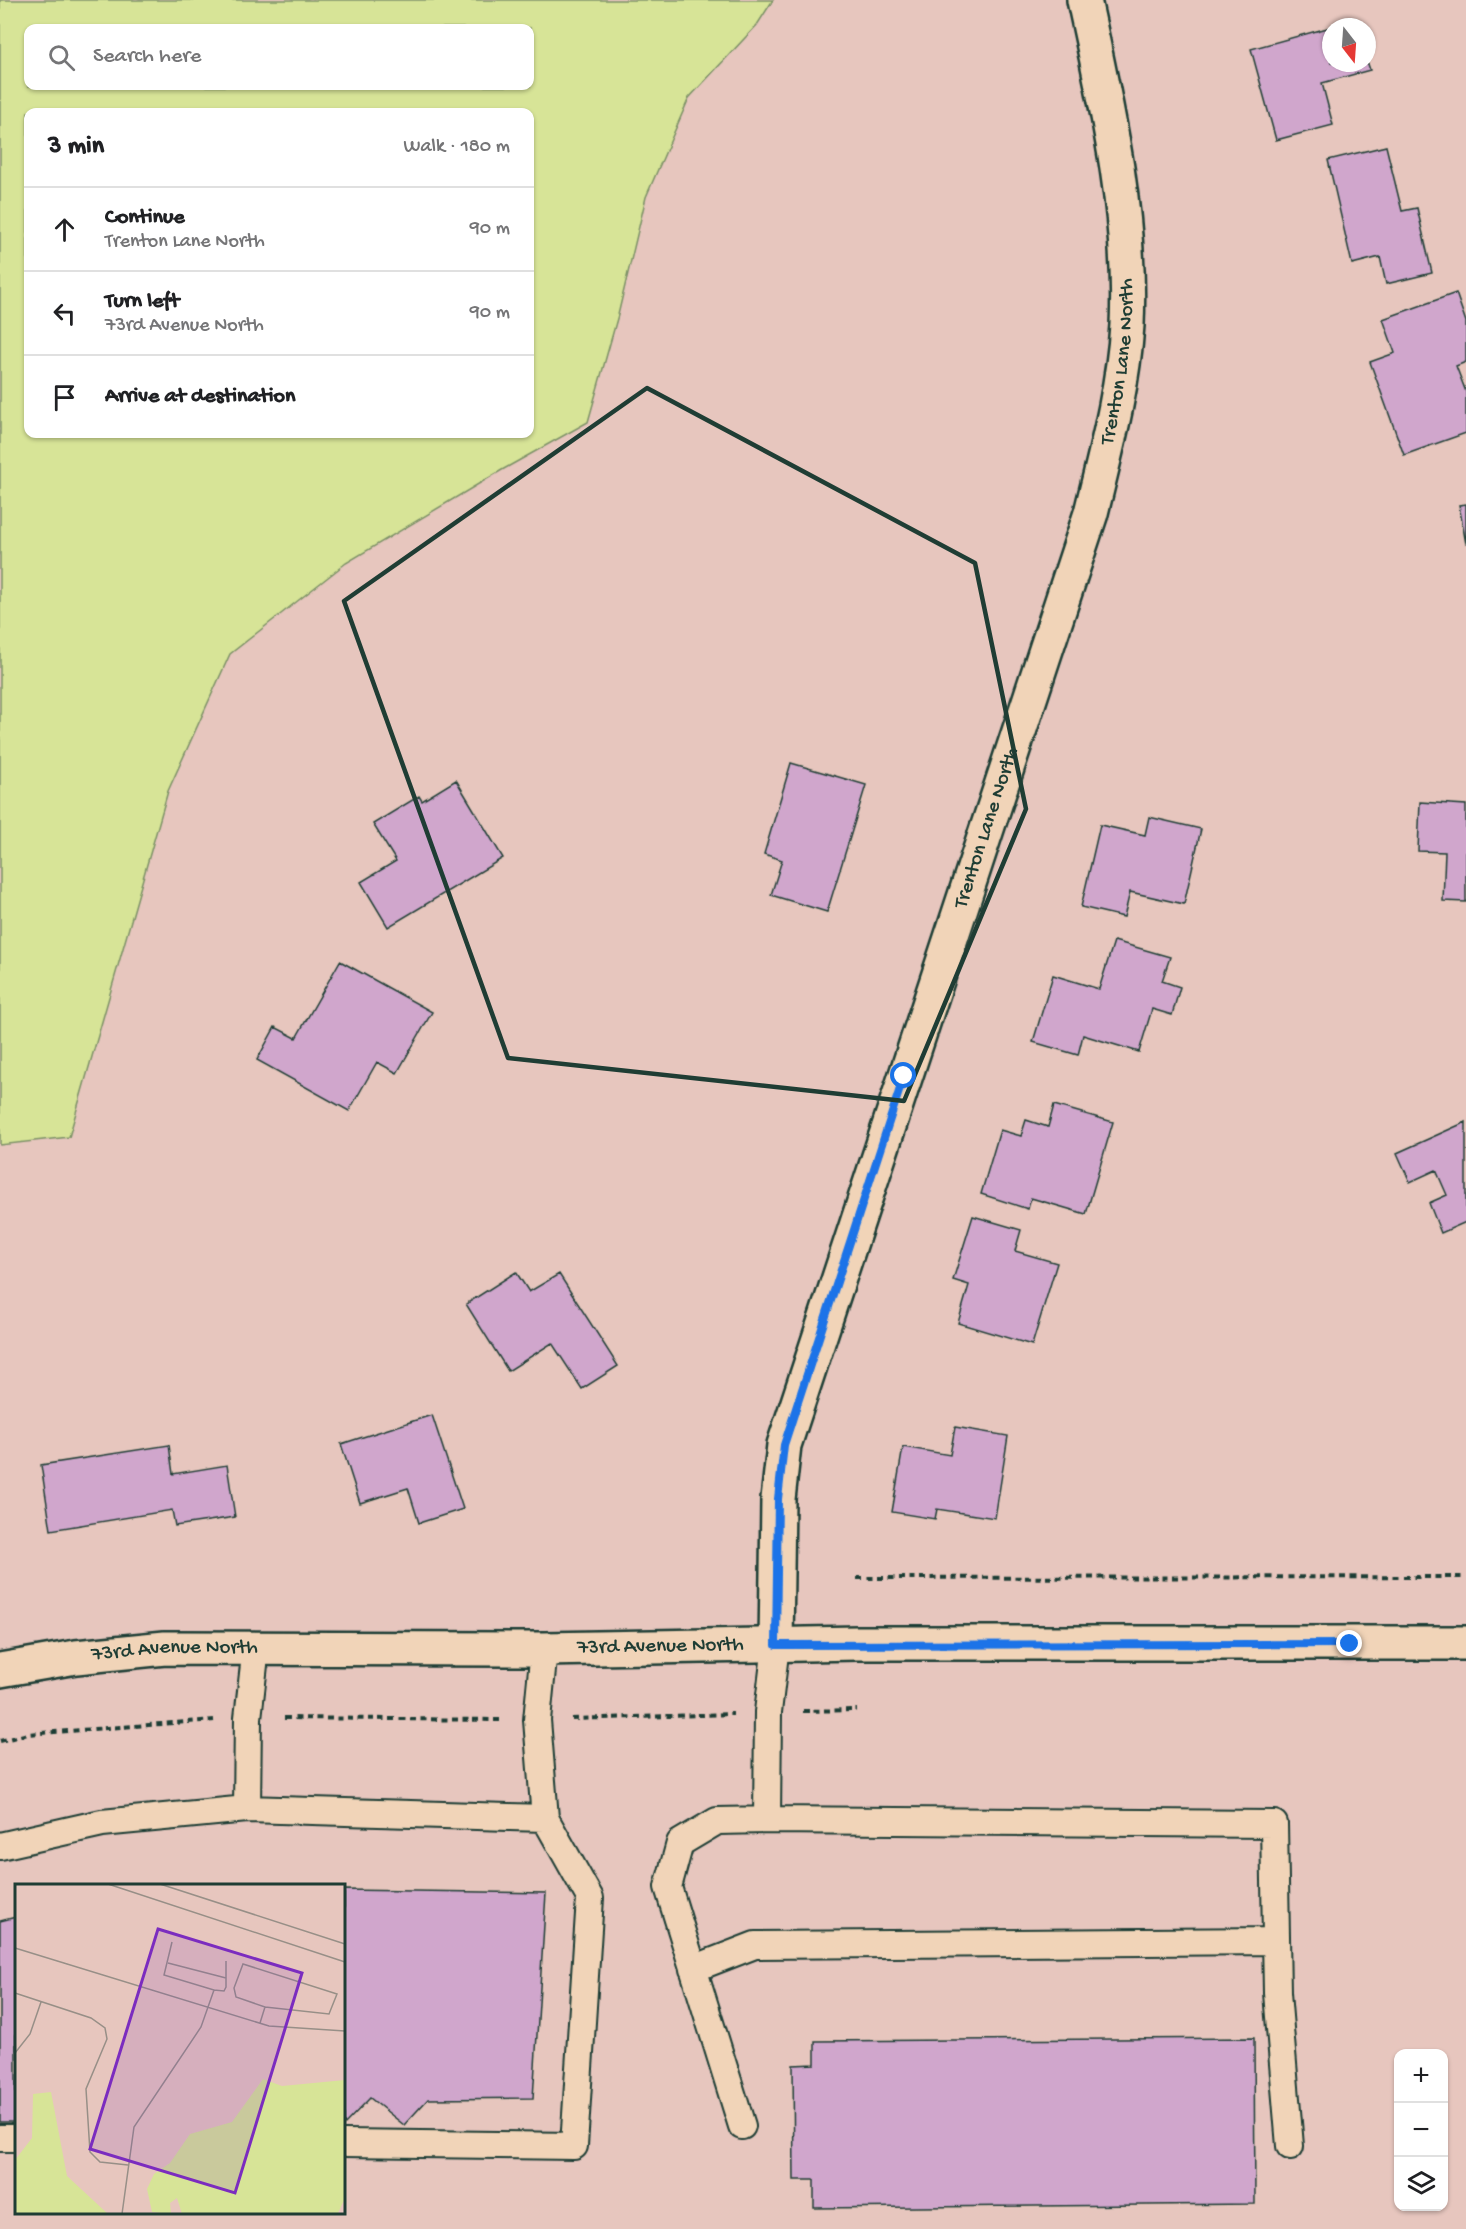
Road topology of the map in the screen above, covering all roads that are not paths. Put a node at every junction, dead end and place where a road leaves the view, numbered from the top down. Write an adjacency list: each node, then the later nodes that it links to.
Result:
1 (1084, 0): 3 (street, Trenton Lane North)
2 (1466, 1642): 3 (street, 73rd Avenue North)
3 (776, 1645): 5 (street, 73rd Avenue North); 9 (lane)
4 (256, 1647): 5 (street, 73rd Avenue North); 6 (street, 73rd Avenue North); 7 (lane)
5 (544, 1649): 8 (lane)
6 (0, 1670)
7 (247, 1809): 8 (lane); 10 (lane)
8 (545, 1818): 14 (lane)
9 (767, 1820): 11 (lane); 12 (lane)
10 (0, 1846)
11 (1276, 1941): 12 (lane); 15 (lane)
12 (693, 1969): 13 (lane)
13 (742, 2126)
14 (345, 2143)
15 (1290, 2146)

